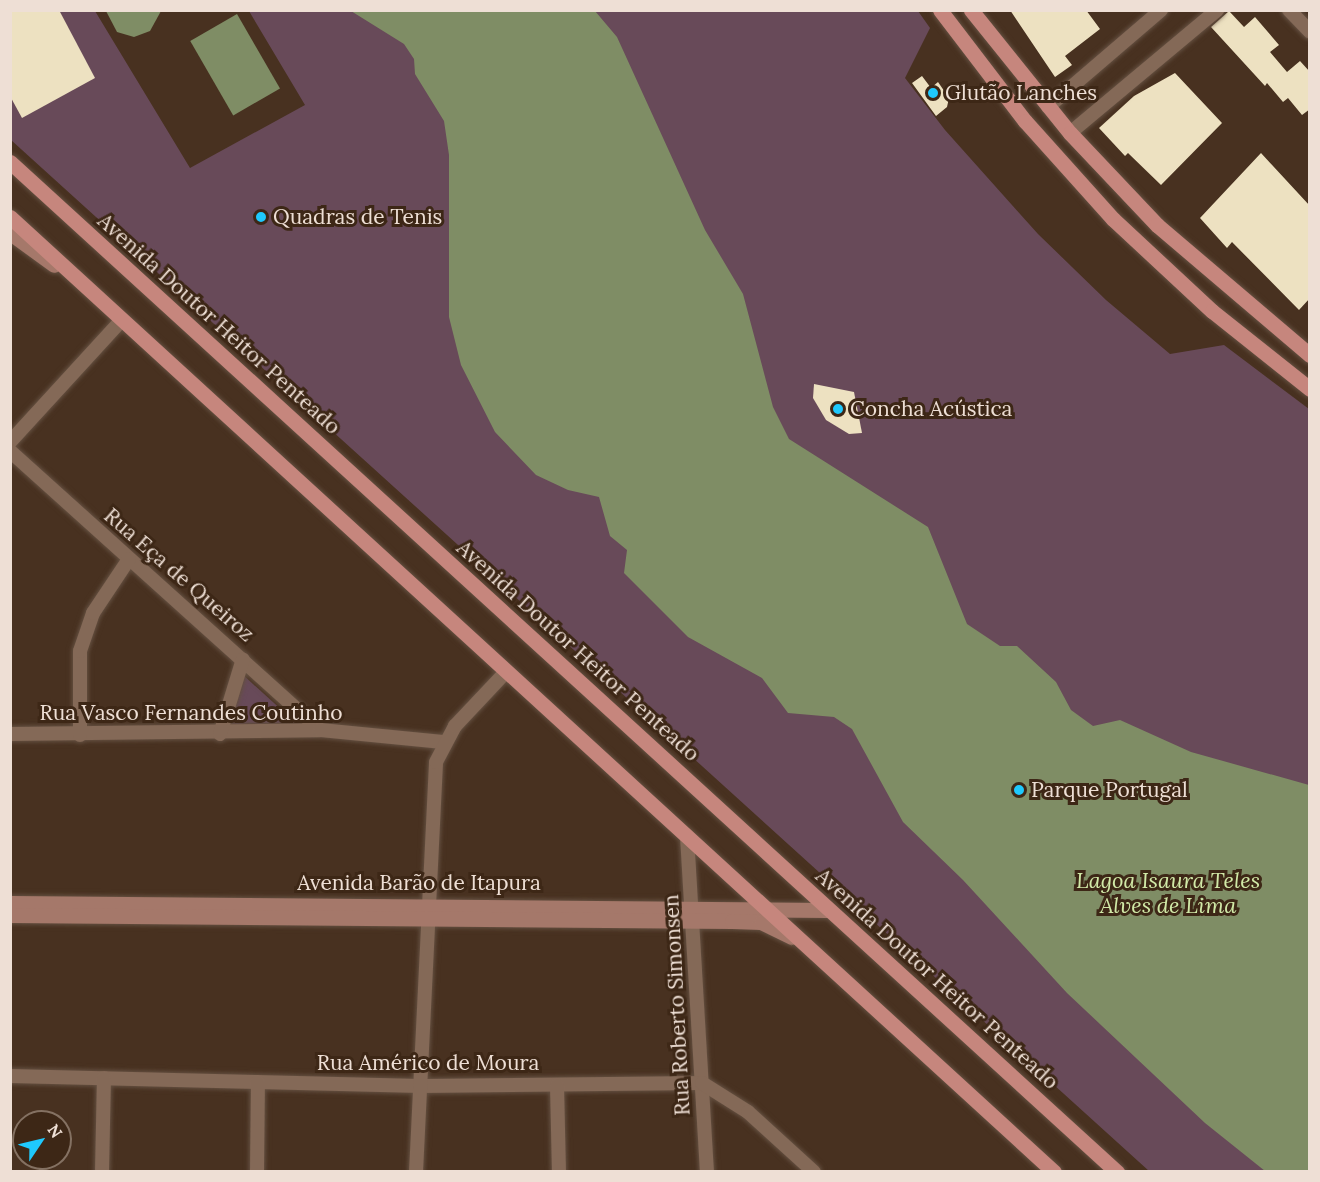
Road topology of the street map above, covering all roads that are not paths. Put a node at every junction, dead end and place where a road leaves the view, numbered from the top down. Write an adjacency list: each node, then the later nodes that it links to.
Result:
1 (940, 10): 15 (main road)
2 (971, 10): 7 (main road)
3 (1161, 10): 7 (street)
4 (1217, 10): 8 (street)
5 (1289, 10): 6 (street)
6 (1310, 32)
7 (1048, 107): 8 (main road)
8 (1070, 133): 14 (main road)
9 (10, 162): 29 (main road, Avenida Doutor Heitor Penteado)
10 (10, 217): 12 (main road)
11 (10, 234): 12 (main road)
12 (85, 286): 13 (main road)
13 (121, 321): 16 (street); 20 (main road)
14 (1310, 355)
15 (1310, 389)
16 (10, 442)
17 (10, 451): 18 (street, Rua Eça de Queiroz)
18 (129, 559): 19 (street, Rua Eça de Queiroz); 24 (street)
19 (243, 659): 21 (street, Rua Eça de Queiroz); 23 (street)
20 (505, 673): 25 (street); 26 (main road)
21 (320, 730): 23 (street, Rua Vasco Fernandes Coutinho); 25 (street, Rua Vasco Fernandes Coutinho)
22 (10, 734): 24 (street, Rua Vasco Fernandes Coutinho)
23 (220, 734): 24 (street, Rua Vasco Fernandes Coutinho)
24 (80, 735)
25 (443, 742): 28 (street)
26 (687, 836): 30 (main road); 31 (street, Rua Roberto Simonsen)
27 (10, 903): 28 (main road, Avenida Barão de Itapura)
28 (429, 910): 31 (main road, Avenida Barão de Itapura); 32 (main road, Avenida Barão de Itapura); 39 (street)
29 (827, 910): 30 (main road, Avenida Barão de Itapura); 47 (main road, Avenida Doutor Heitor Penteado)
30 (768, 912): 31 (main road, Avenida Barão de Itapura); 33 (main road)
31 (692, 914): 33 (main road, Avenida Barão de Itapura); 37 (street, Rua Roberto Simonsen)
32 (10, 915)
33 (807, 947): 46 (main road)
34 (10, 1076): 35 (street, Rua Américo de Moura)
35 (104, 1078): 36 (street, Rua Américo de Moura); 40 (street)
36 (258, 1082): 39 (street, Rua Américo de Moura); 41 (street)
37 (702, 1083): 38 (street, Rua Américo de Moura); 44 (street, Rua Roberto Simonsen); 45 (street)
38 (557, 1084): 39 (street, Rua Américo de Moura); 43 (street)
39 (421, 1086): 42 (street)
40 (102, 1172)
41 (257, 1172)
42 (416, 1172)
43 (559, 1172)
44 (707, 1172)
45 (814, 1172)
46 (1054, 1172)
47 (1117, 1172)

